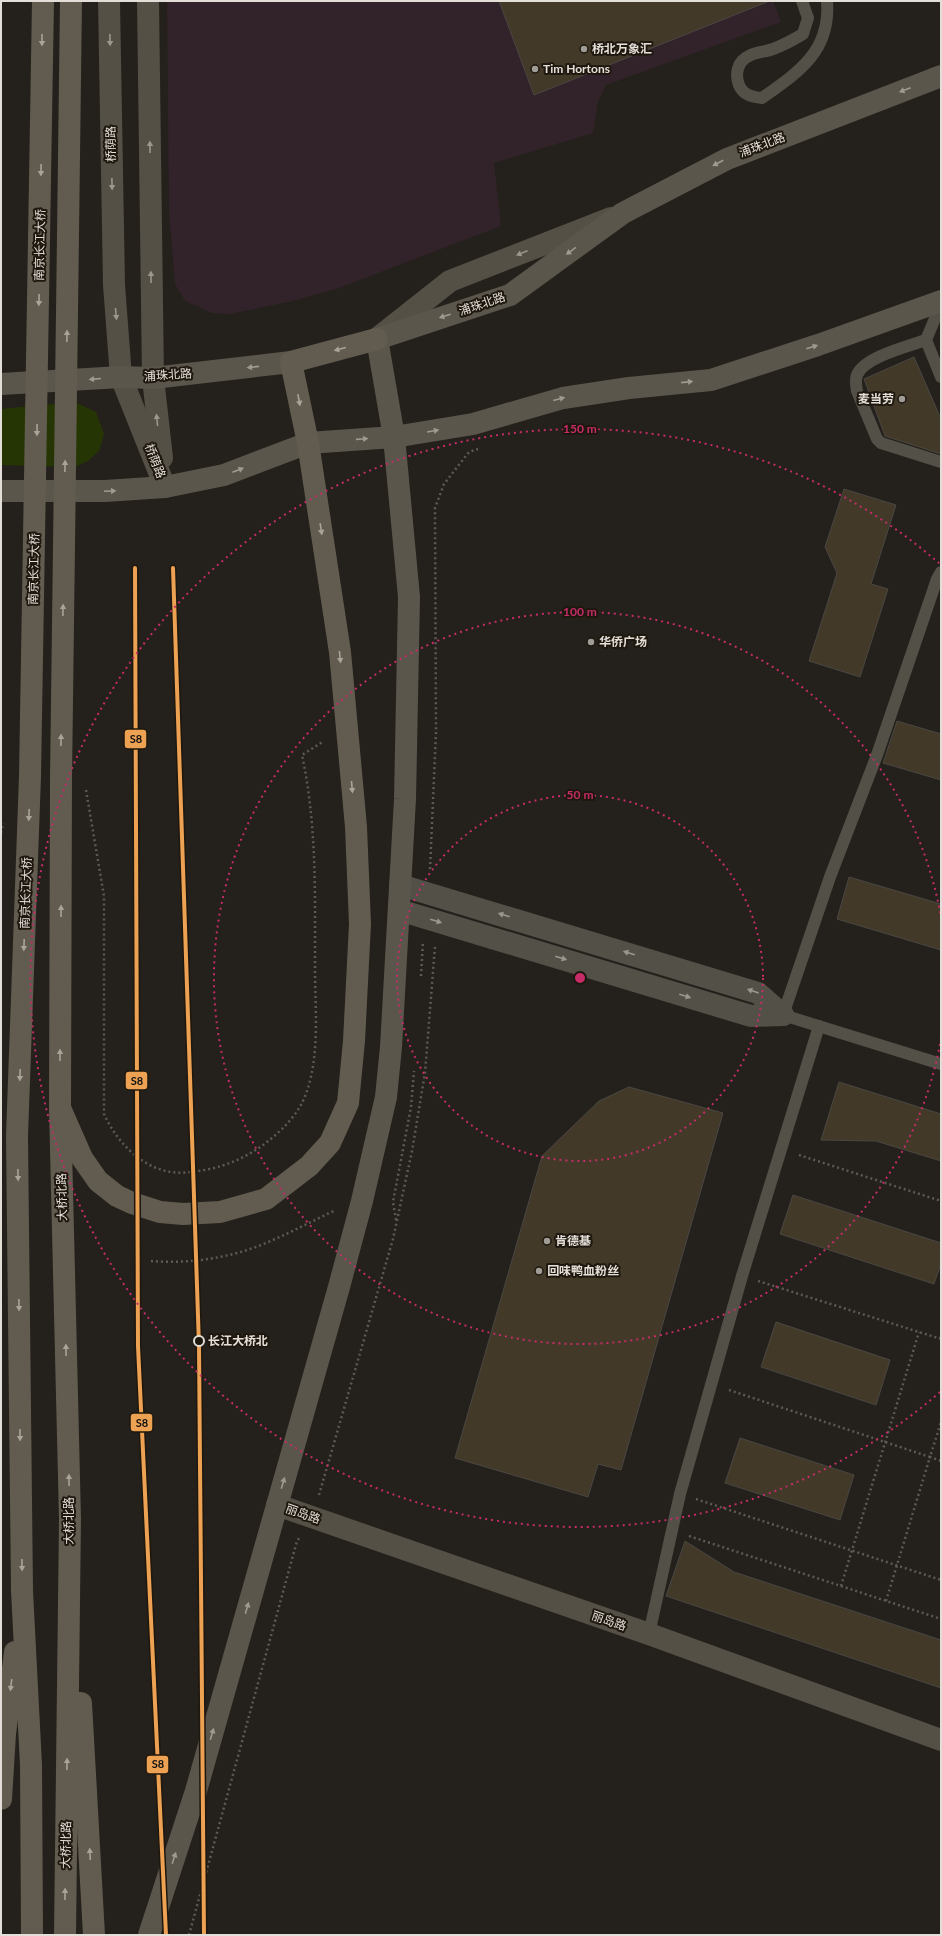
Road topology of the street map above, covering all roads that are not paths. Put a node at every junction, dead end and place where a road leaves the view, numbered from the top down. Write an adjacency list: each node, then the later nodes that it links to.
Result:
1 (43, 1): 30 (highway, 南京长江大桥, one-way to 30, bridge)
2 (71, 1): 22 (highway, one-way to 2, bridge)
3 (109, 1): 13 (street, 桥荫路, one-way to 13)
4 (148, 1): 15 (street, 桥荫路, one-way to 4)
5 (802, 1): 6 (lane)
6 (827, 1)
7 (941, 76): 8 (main road, 浦珠北路, one-way to 8)
8 (623, 213): 10 (street, one-way to 10); 10 (main road, 浦珠北路, one-way to 10)
9 (941, 303): 11 (lane); 17 (main road, one-way to 9)
10 (377, 339): 12 (highway, 浦珠北路, one-way to 12); 17 (main road)
11 (926, 340): 14 (lane); 19 (lane)
12 (292, 362): 15 (main road, 浦珠北路, one-way to 15); 18 (highway, one-way to 18)
13 (122, 377): 15 (main road, 浦珠北路); 16 (main road, 浦珠北路, one-way to 16); 20 (street, 桥荫路)
14 (941, 377)
15 (153, 378): 20 (street, 桥荫路, one-way to 15)
16 (1, 384)
17 (394, 437): 18 (main road, one-way to 17); 24 (main road)
18 (308, 443): 20 (main road, one-way to 18); 29 (highway, one-way to 29)
19 (941, 462)
20 (165, 487): 22 (main road, one-way to 20)
21 (1, 491): 22 (main road)
22 (65, 491): 29 (highway, one-way to 22, bridge)
23 (941, 572): 26 (lane)
24 (400, 885): 25 (main road); 26 (street, one-way to 24)
25 (399, 910): 26 (street, one-way to 26); 32 (main road, one-way to 25)
26 (783, 1015): 27 (lane)
27 (819, 1026): 28 (lane); 35 (lane)
28 (941, 1064)
29 (60, 1108): 33 (highway, 大桥北路, one-way to 29)
30 (17, 1136): 31 (highway); 34 (highway, one-way to 34)
31 (1, 1156)
32 (277, 1505): 35 (street, 丽岛路); 41 (main road, one-way to 32)
33 (70, 1519): 38 (highway, 大桥北路, one-way to 33); 40 (highway, one-way to 33)
34 (22, 1591): 37 (highway, one-way to 37); 39 (highway)
35 (649, 1634): 36 (street, 丽岛路)
36 (941, 1740)
37 (1, 1799)
38 (65, 1934)
39 (32, 1935)
40 (94, 1935)
41 (149, 1935)

